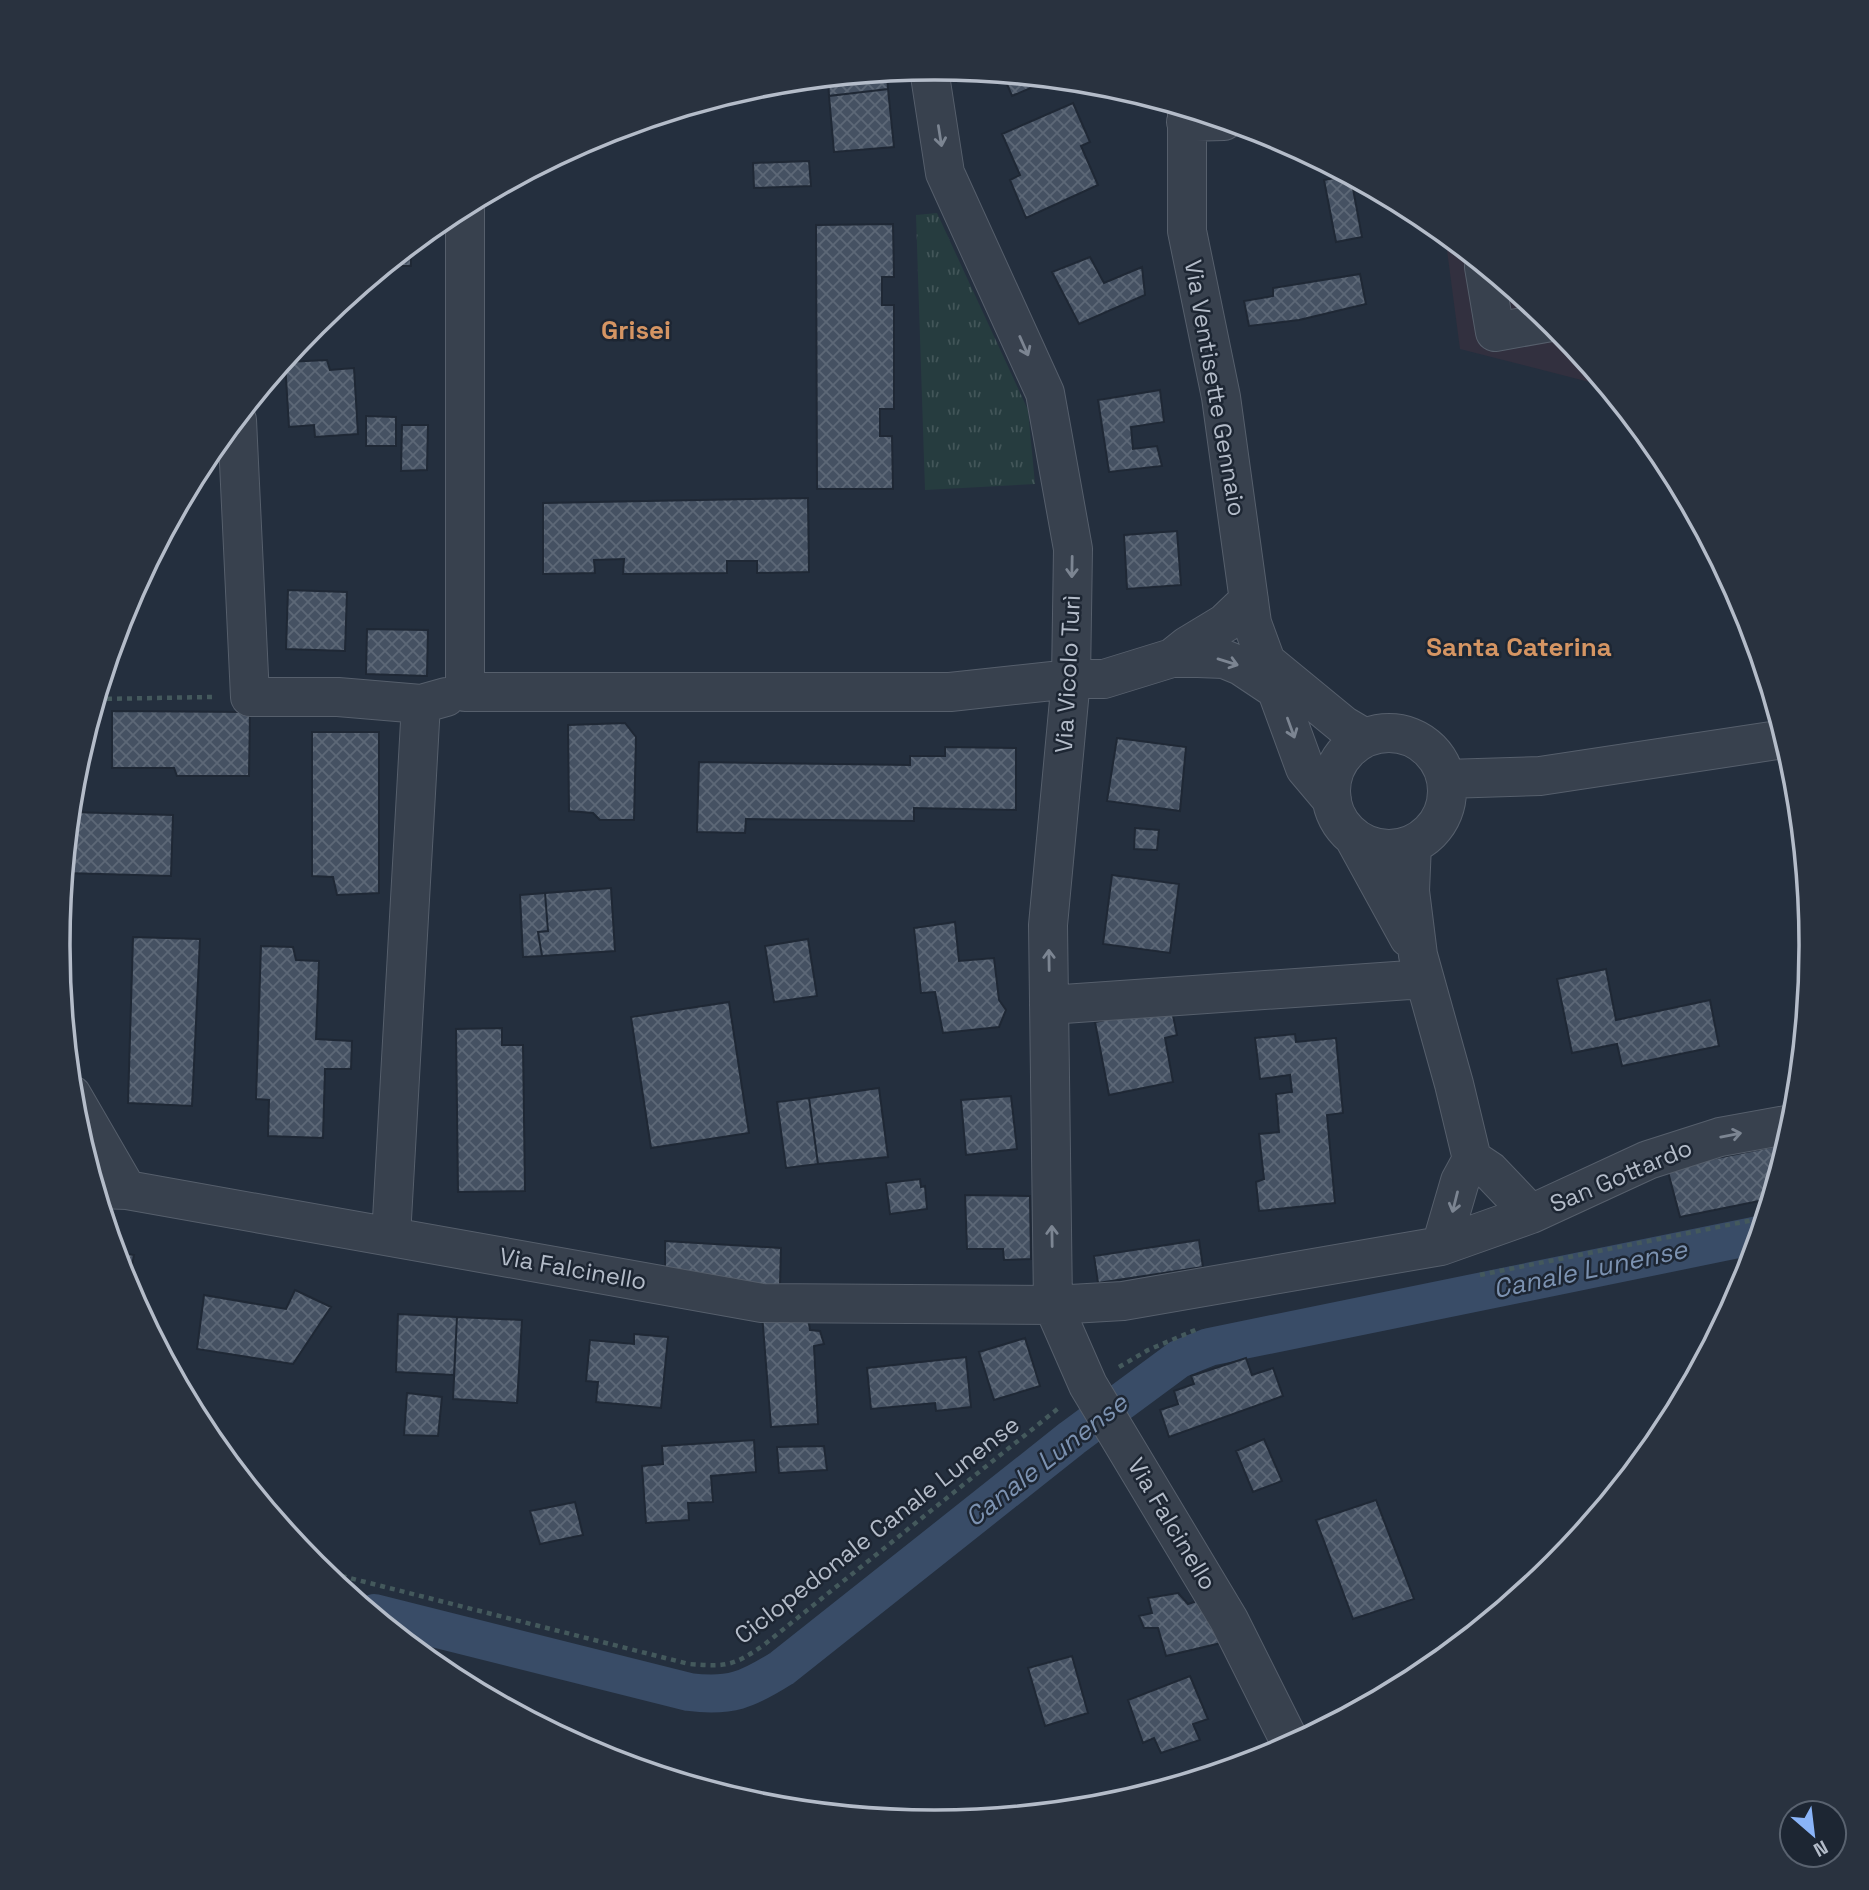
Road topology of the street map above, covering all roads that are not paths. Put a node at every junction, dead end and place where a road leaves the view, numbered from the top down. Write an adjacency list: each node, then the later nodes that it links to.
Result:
1 (931, 80): 10 (street, Via Vicolo Turì, one-way to 10)
2 (1186, 118): 7 (street, Via Ventisette Gennaio)
3 (465, 219): 11 (street)
4 (1486, 280): 5 (street)
5 (1536, 325)
6 (238, 435): 12 (street)
7 (1249, 600): 8 (street); 9 (street, Via Ventisette Gennaio)
8 (1172, 658): 9 (street, one-way to 9); 10 (street)
9 (1273, 676): 13 (street, Via Ventisette Gennaio); 17 (street, Via Ventisette Gennaio, one-way to 17)
10 (1071, 679): 11 (street); 22 (street, Via Vicolo Turì, one-way to 10)
11 (465, 692): 12 (street)
12 (421, 704): 29 (street)
13 (1366, 738): 16 (street); 17 (street)
14 (1774, 740): 15 (street)
15 (1540, 776): 16 (street); 18 (street)
16 (1446, 779): 18 (street)
17 (1332, 800): 19 (street, Via Ventisette Gennaio)
18 (1441, 818): 20 (street)
19 (1353, 836): 20 (street); 21 (street, Via Ventisette Gennaio)
20 (1412, 844): 21 (street, Via Ventisette Gennaio)
21 (1421, 967): 22 (street); 25 (street, Via Ventisette Gennaio)
22 (1049, 1005): 31 (street, Via Vicolo Turì, one-way to 22)
23 (1779, 1126): 27 (street, San Gottardo, one-way to 23)
24 (94, 1147): 26 (street)
25 (1472, 1159): 27 (street); 30 (street, one-way to 30)
26 (112, 1189): 29 (street, Via Falcinello)
27 (1531, 1214): 28 (street, San Gottardo)
28 (1493, 1229): 30 (street, Via Falcinello)
29 (391, 1237): 31 (street, Via Falcinello)
30 (1441, 1246): 31 (street, Via Falcinello)
31 (1053, 1305): 32 (street, Via Falcinello)
32 (1286, 1734)

